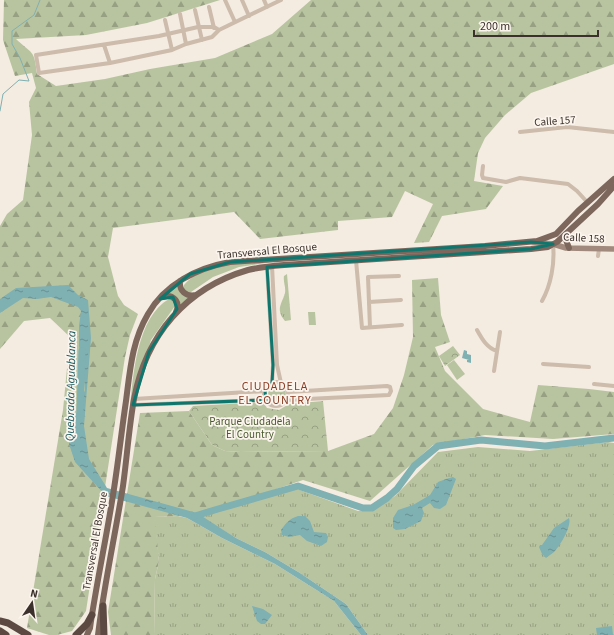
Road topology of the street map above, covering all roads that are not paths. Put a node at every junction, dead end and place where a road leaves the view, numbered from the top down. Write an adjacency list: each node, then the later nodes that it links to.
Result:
1 (226, 0): 11 (street)
2 (242, 0): 9 (street)
3 (264, 0): 5 (street)
4 (281, 0): 5 (street)
5 (267, 7): 9 (street)
6 (209, 8): 13 (street)
7 (195, 10): 12 (street)
8 (180, 14): 14 (street)
9 (249, 16): 11 (street)
10 (165, 20): 16 (street)
11 (235, 22): 15 (street)
12 (198, 27): 13 (street); 14 (street); 18 (street)
13 (214, 27): 15 (street); 17 (street)
14 (183, 30): 16 (street); 19 (street)
15 (219, 30): 17 (street)
16 (168, 34): 20 (street); 21 (street)
17 (215, 34): 18 (street)
18 (202, 40): 19 (street)
19 (186, 44): 21 (street)
20 (104, 45): 22 (street); 22 (street)
21 (172, 50): 22 (street)
22 (110, 63)
23 (520, 132): 24 (street, Calle 157)
24 (614, 132)
25 (483, 166): 28 (street)
26 (614, 179): 28 (main road, Transversal El Bosque)
27 (614, 186): 29 (main road, Transversal El Bosque)
28 (588, 203): 30 (main road, Transversal El Bosque)
29 (568, 231): 32 (main road, Transversal El Bosque); 33 (main road)
30 (556, 234): 31 (main road, Transversal El Bosque); 32 (street, Calle 158)
31 (531, 242): 32 (street, Calle 158); 40 (main road, Transversal El Bosque)
32 (553, 244): 33 (street, Calle 158); 37 (main road, Transversal El Bosque); 45 (street)
33 (569, 248): 34 (street, Calle 158)
34 (599, 249): 35 (street, Calle 158); 36 (street)
35 (614, 249)
36 (598, 256)
37 (356, 260): 38 (main road, Transversal El Bosque); 48 (street)
38 (270, 267): 41 (main road, Transversal El Bosque); 55 (street); 56 (street)
39 (399, 276): 44 (street)
40 (180, 281): 41 (main road); 42 (main road, Transversal El Bosque)
41 (196, 295): 46 (main road, Transversal El Bosque)
42 (160, 299): 46 (main road); 65 (main road, Transversal El Bosque)
43 (401, 300): 44 (street)
44 (369, 302): 48 (street)
45 (542, 302)
46 (176, 312): 63 (main road, Transversal El Bosque)
47 (402, 326): 48 (street)
48 (370, 327)
49 (477, 330): 51 (street)
50 (500, 332): 51 (street)
51 (497, 351): 54 (street)
52 (543, 364): 53 (street)
53 (589, 367)
54 (494, 371)
55 (272, 383): 56 (street); 59 (street)
56 (281, 383): 60 (street)
57 (594, 384): 58 (street)
58 (614, 386)
59 (265, 391): 61 (street); 63 (street)
60 (288, 392): 62 (street); 62 (street)
61 (266, 400): 62 (street); 63 (street)
62 (287, 400)
63 (134, 402): 64 (main road, Transversal El Bosque)
64 (103, 606): 73 (main road, Transversal El Bosque); 74 (highway)
65 (92, 615): 71 (highway); 72 (main road, Transversal El Bosque)
66 (0, 621): 69 (highway); 70 (highway)
67 (0, 631): 68 (highway)
68 (6, 635)
69 (18, 635)
70 (28, 635)
71 (76, 635)
72 (87, 635)
73 (98, 635)
74 (104, 635)

